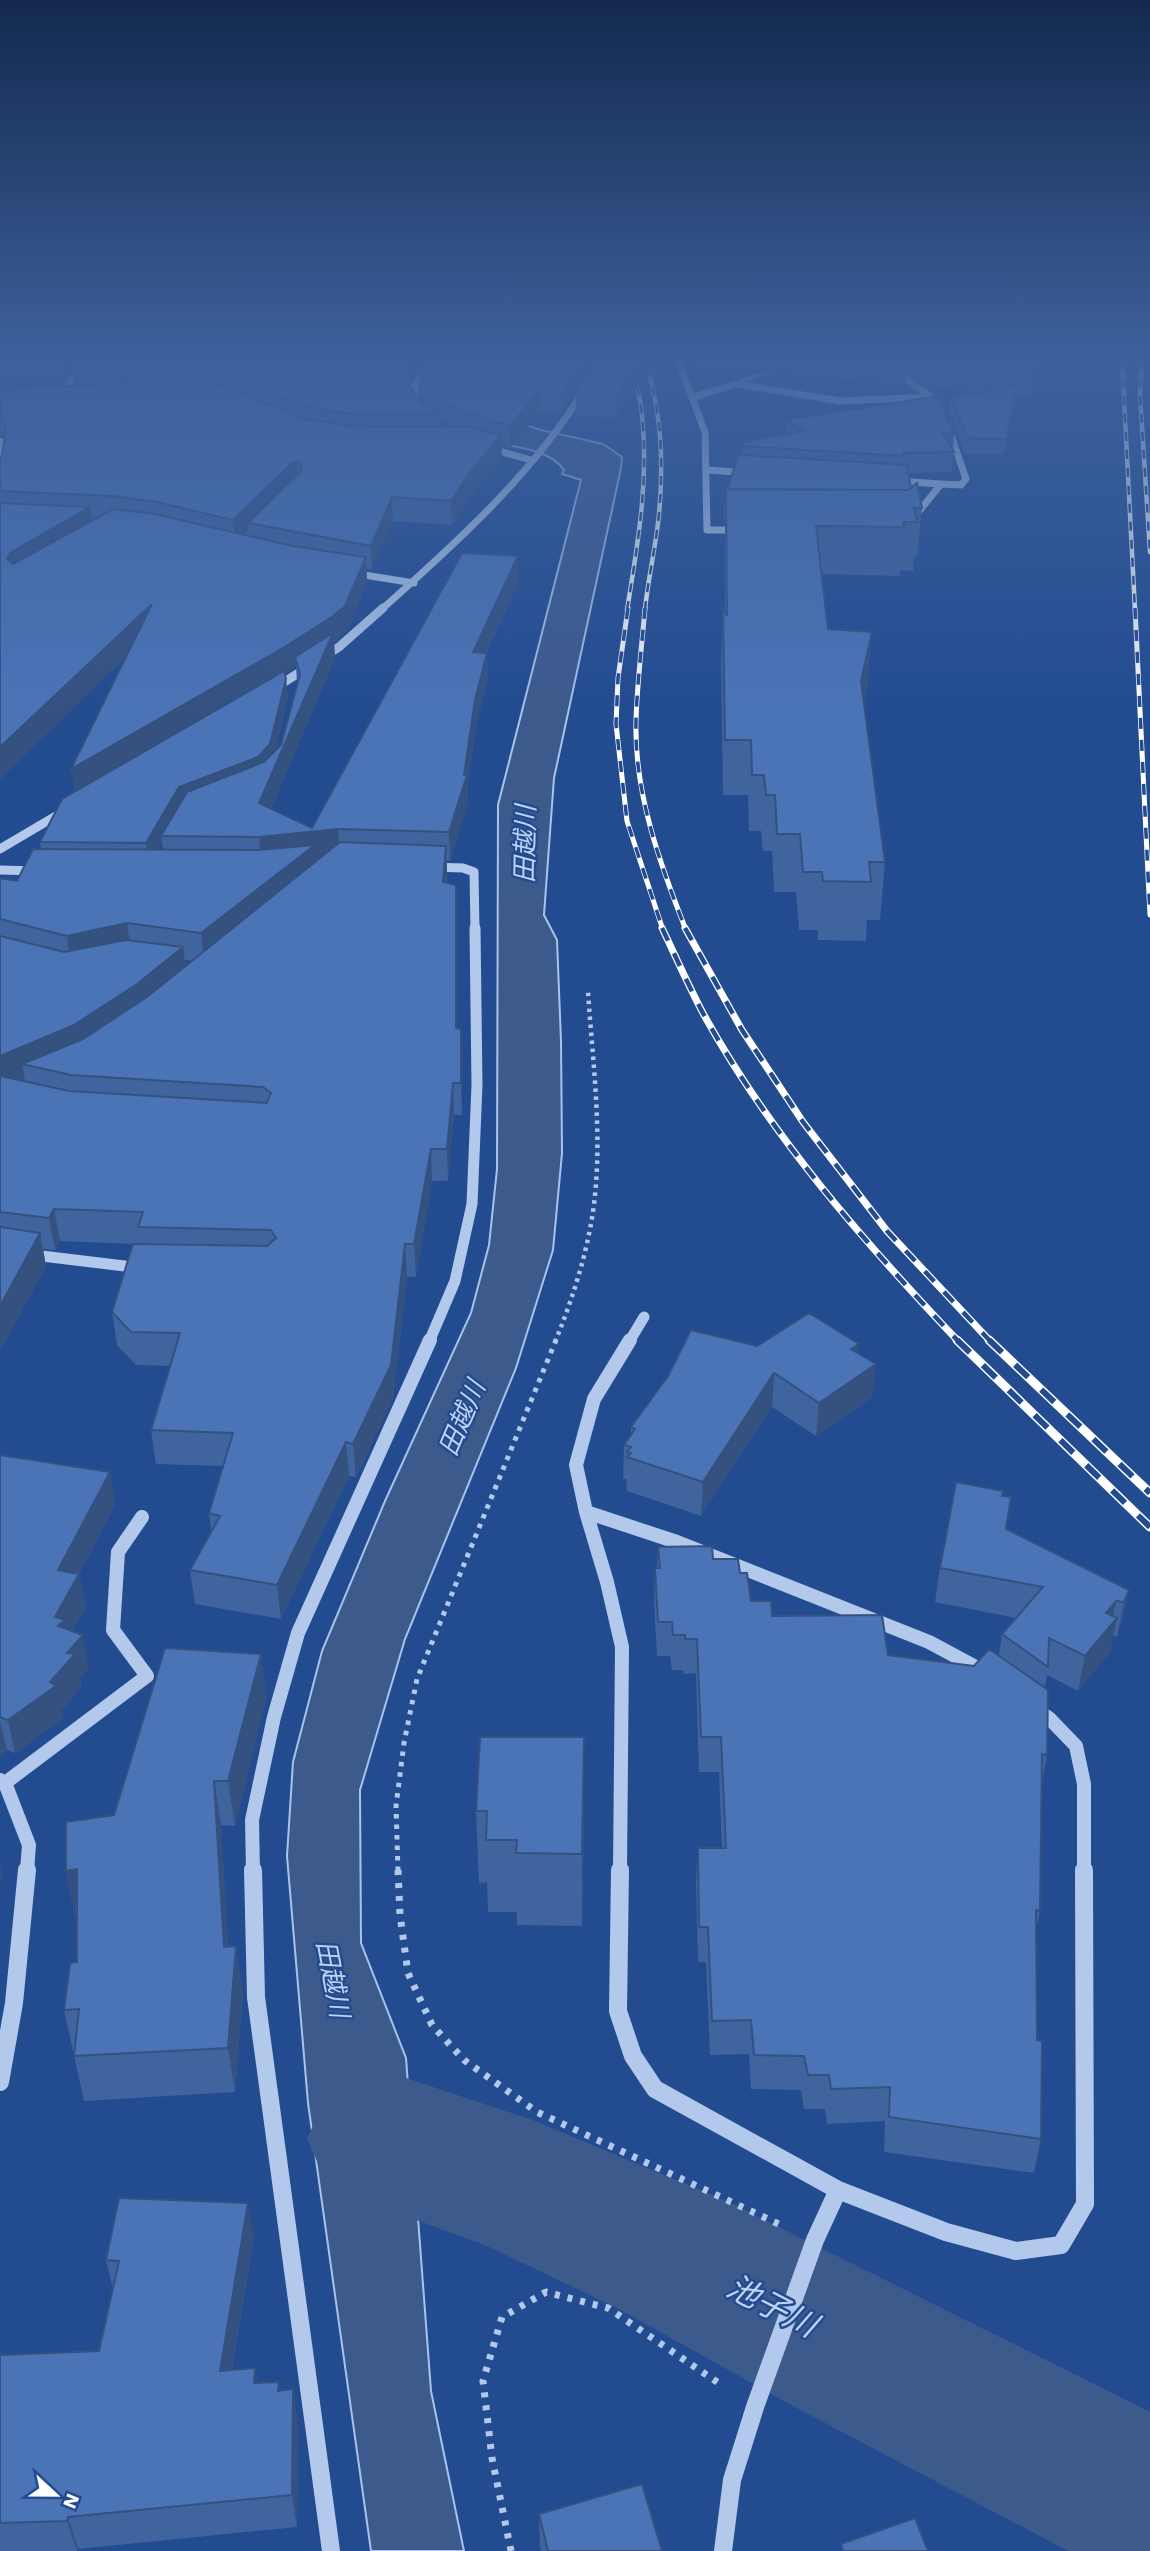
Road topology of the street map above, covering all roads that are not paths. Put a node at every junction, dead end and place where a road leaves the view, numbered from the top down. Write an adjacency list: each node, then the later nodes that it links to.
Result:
1 (513, 479): 9 (street)
2 (707, 479): 6 (street)
3 (965, 479): 5 (street)
4 (886, 481): 5 (street)
5 (941, 484): 7 (street)
6 (746, 530)
7 (904, 531)
8 (348, 572): 9 (street)
9 (414, 583): 10 (street)
10 (265, 694)
11 (72, 807): 12 (street)
12 (0, 849)
13 (422, 866): 24 (street)
14 (0, 870): 15 (street)
15 (55, 871)
16 (0, 1251): 17 (street)
17 (151, 1268)
18 (644, 1317): 19 (street)
19 (586, 1512): 23 (street); 23 (street)
20 (142, 1517): 21 (street)
21 (3, 1782): 22 (street)
22 (0, 2082)
23 (838, 2190): 25 (street)
24 (331, 2551)
25 (723, 2551)

